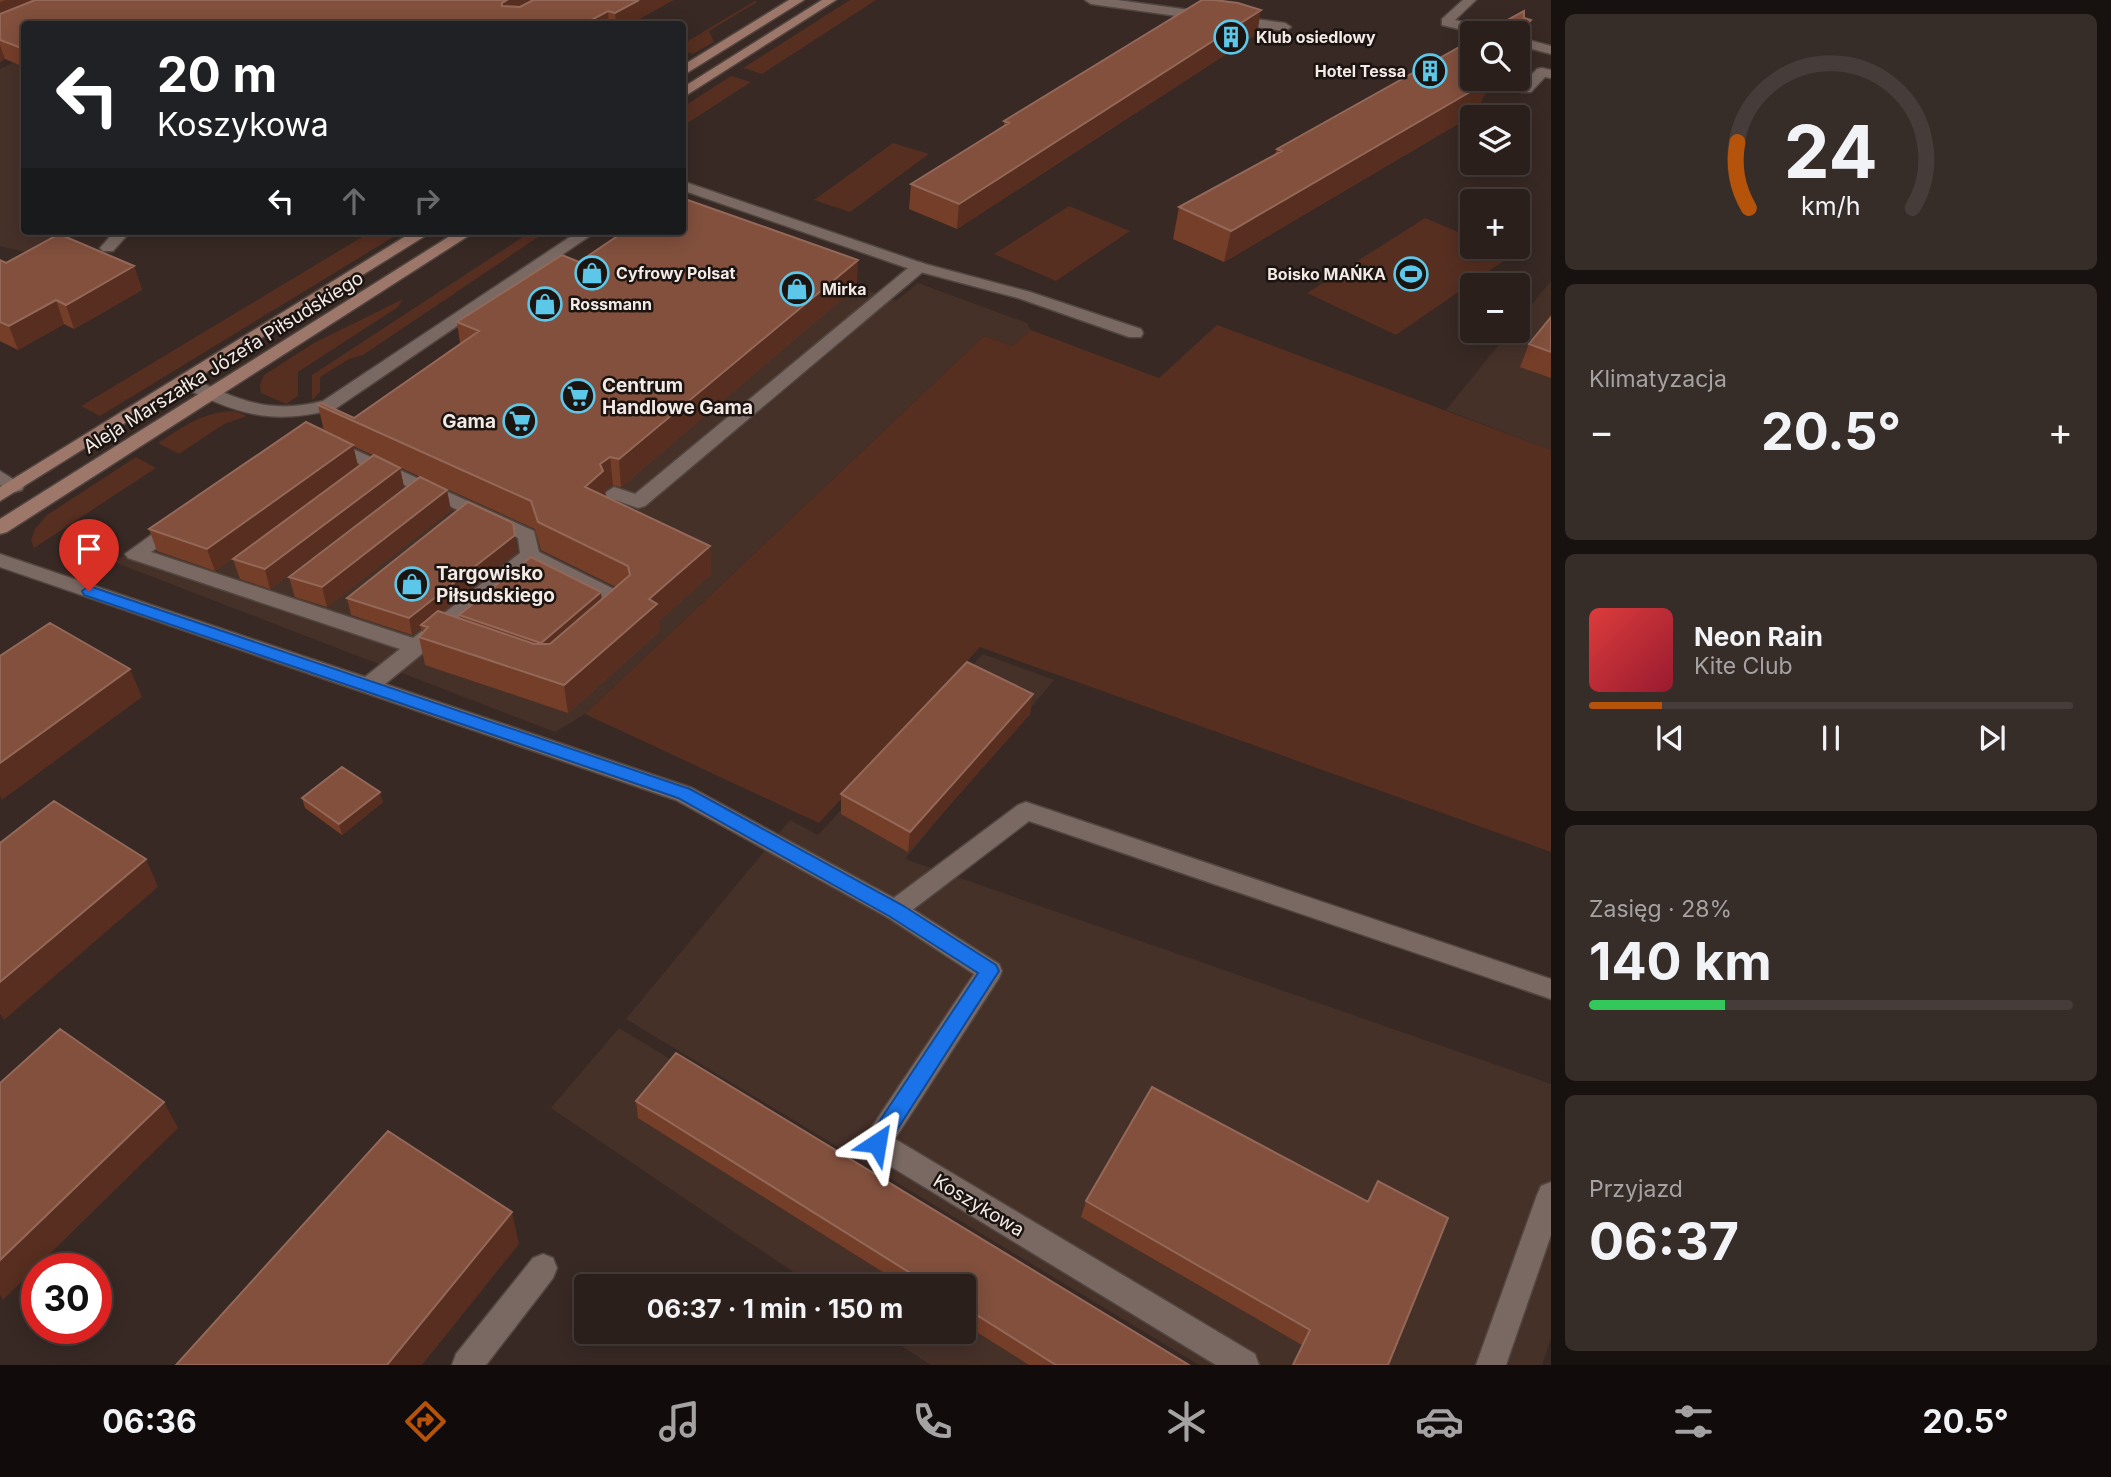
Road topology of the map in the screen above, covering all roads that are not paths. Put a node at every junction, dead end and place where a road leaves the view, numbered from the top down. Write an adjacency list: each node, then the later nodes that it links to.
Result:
1 (798, 0): 9 (street)
2 (831, 0): 12 (street)
3 (1091, 0): 6 (street)
4 (1470, 0): 5 (street)
5 (1460, 26)
6 (1284, 27)
7 (1530, 44): 8 (street)
8 (1551, 50)
9 (686, 70)
10 (1551, 74): 11 (street)
11 (1530, 84)
12 (686, 91)
13 (686, 186): 19 (street)
14 (119, 235): 18 (street)
15 (419, 235): 21 (street, Aleja Marszałka Józefa Piłsudskiego)
16 (462, 235): 22 (street, Aleja Marszałka Józefa Piłsudskiego)
17 (583, 235): 22 (street)
18 (108, 248)
19 (919, 267): 20 (street); 28 (street)
20 (1135, 333)
21 (184, 381): 22 (street); 26 (street, Aleja Marszałka Józefa Piłsudskiego)
22 (211, 394): 33 (street, Aleja Marszałka Józefa Piłsudskiego)
23 (310, 434): 24 (street)
24 (376, 465): 25 (street); 27 (street)
25 (355, 480)
26 (5, 486)
27 (422, 486): 29 (street); 30 (street)
28 (614, 493)
29 (401, 502)
30 (470, 509): 32 (street); 34 (street)
31 (190, 516): 37 (street)
32 (449, 525)
33 (0, 528)
34 (530, 555): 41 (street); 43 (street)
35 (0, 561): 46 (street, Koszykowa)
36 (238, 566): 37 (street)
37 (217, 582): 39 (street)
38 (295, 583): 39 (street)
39 (273, 600): 42 (street)
40 (352, 602): 42 (street)
41 (602, 617)
42 (331, 619): 45 (street)
43 (440, 628): 44 (street); 45 (street)
44 (467, 637)
45 (416, 647): 46 (street)
46 (369, 685): 47 (street, Koszykowa)
47 (895, 910): 48 (street); 52 (street, Koszykowa)
48 (1551, 989)
49 (1551, 1195): 53 (street)
50 (543, 1268): 51 (street)
51 (467, 1365)
52 (1244, 1365)
53 (1491, 1365)

